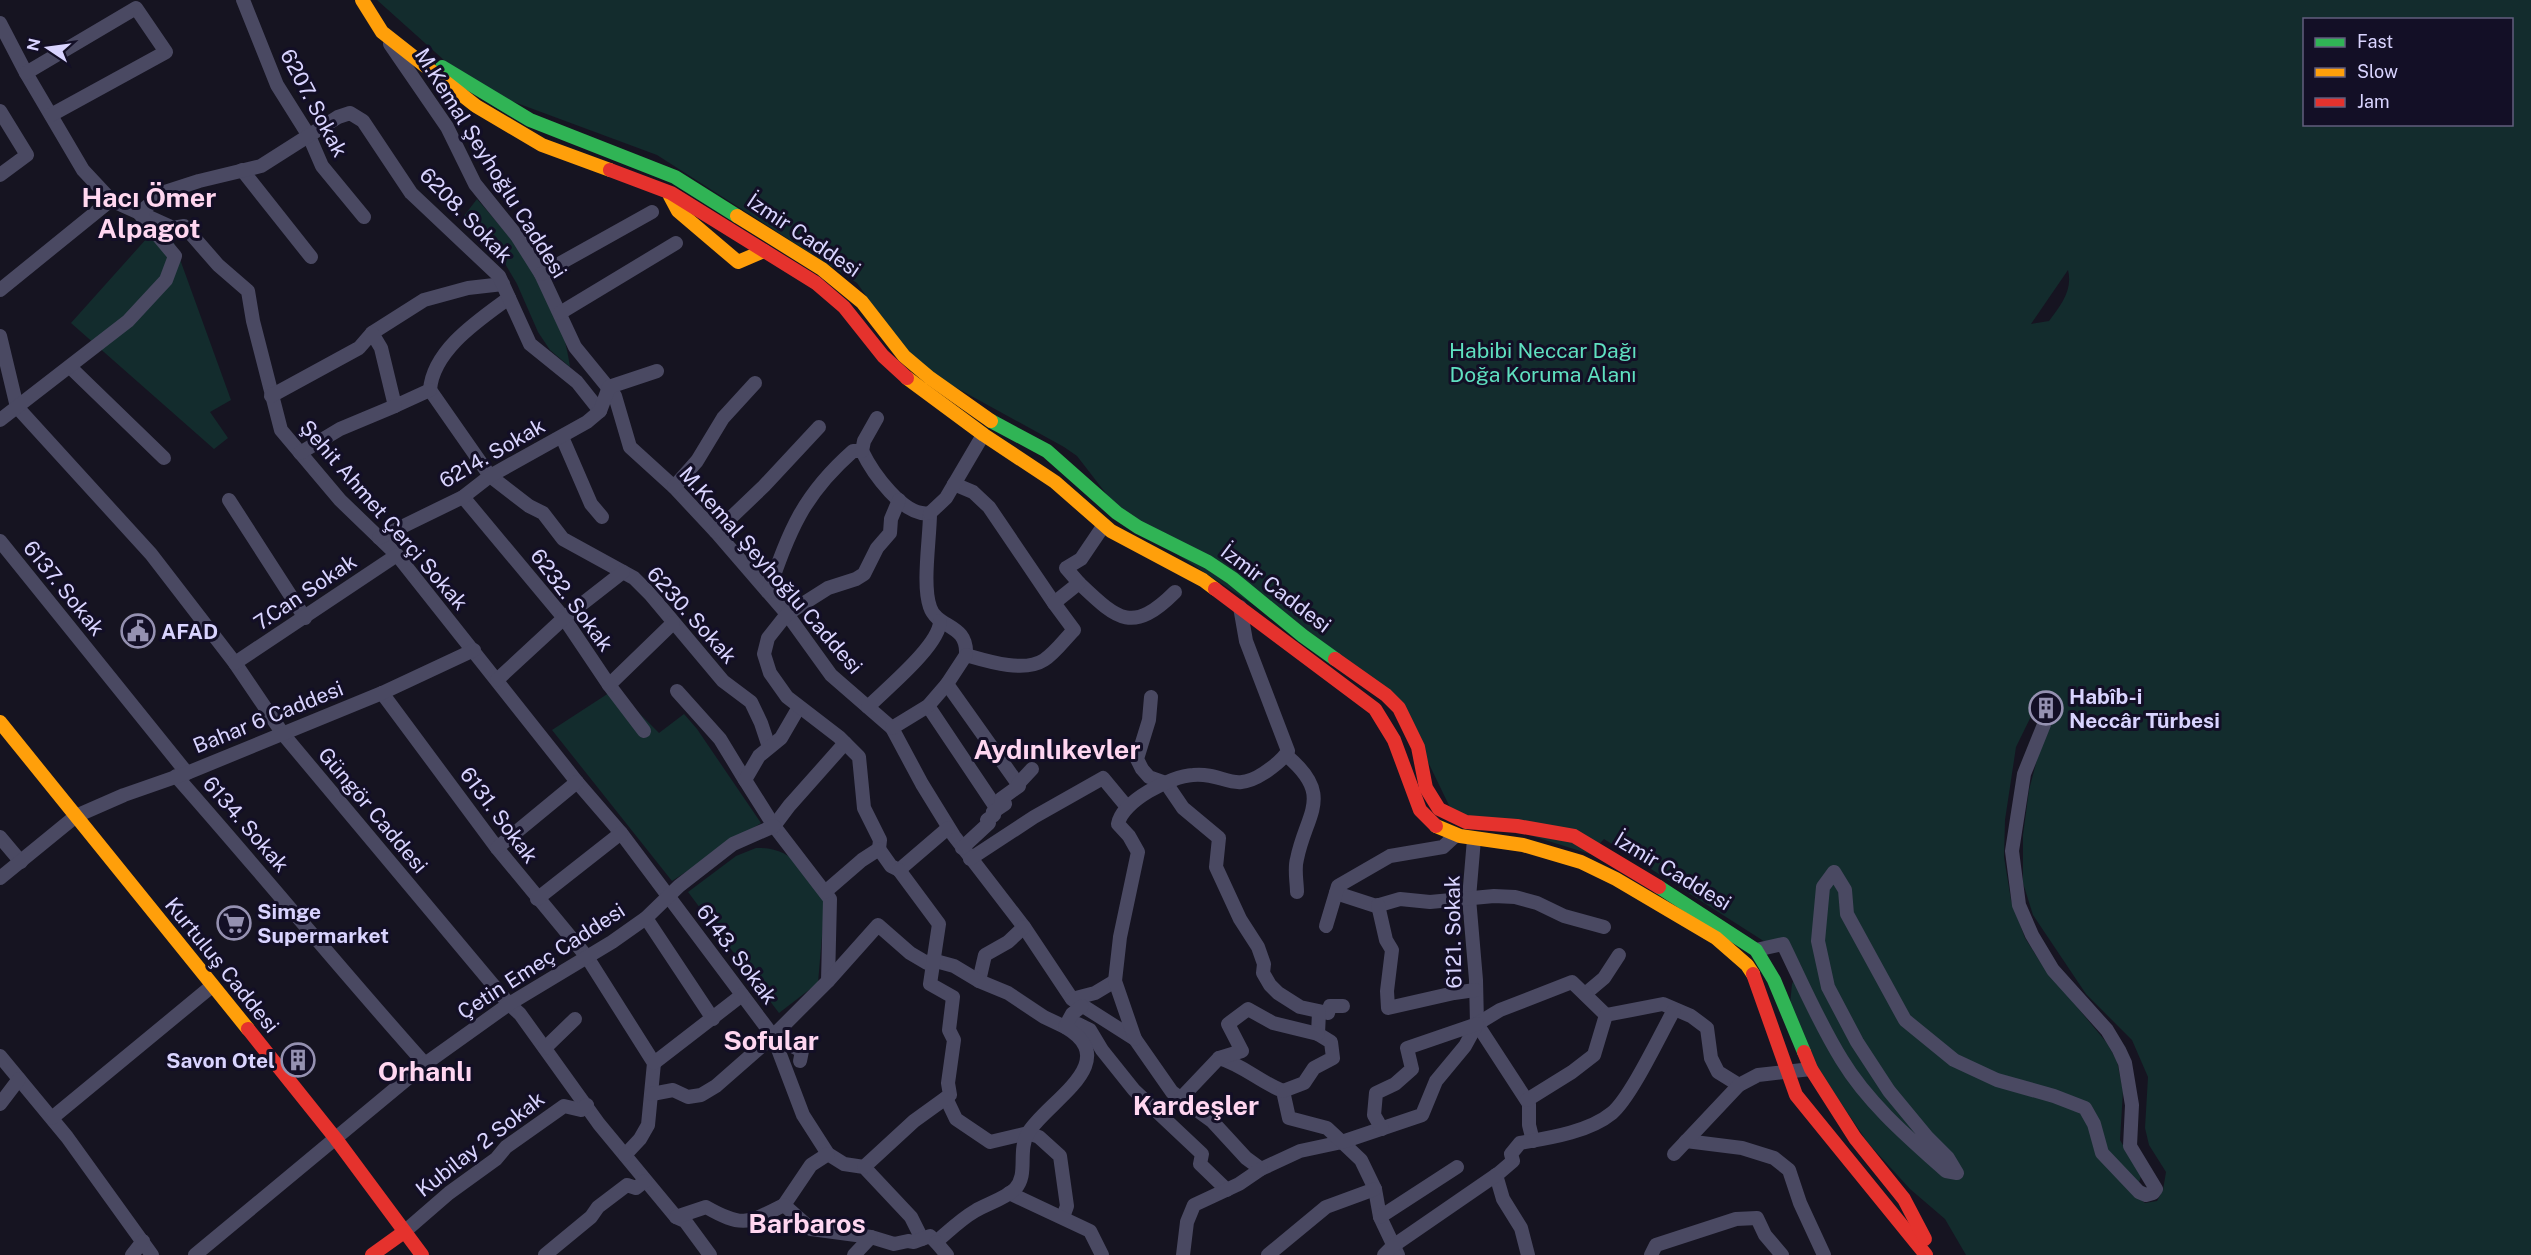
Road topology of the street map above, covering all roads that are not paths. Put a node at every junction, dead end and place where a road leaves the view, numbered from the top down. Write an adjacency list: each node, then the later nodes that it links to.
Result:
1 (243, 0): 8 (street, 6207. Sokak)
2 (362, 0): 4 (street, İzmir Caddesi)
3 (0, 24): 5 (street, Şehit Ahmet Çerçi Sokak)
4 (382, 32): 11 (street, İzmir Caddesi); 19 (street, M.Kemal Şeyhoğlu Caddesi); 120 (street, İzmir Caddesi)
5 (26, 73): 7 (street, Şehit Ahmet Çerçi Sokak); 7 (street)
6 (0, 111): 10 (street)
7 (51, 115): 12 (street, Şehit Ahmet Çerçi Sokak)
8 (309, 136): 9 (street, 6208. Sokak); 15 (street, 6207. Sokak); 20 (street, 6208. Sokak)
9 (242, 170): 14 (street, 6208. Sokak); 18 (street)
10 (0, 175)
11 (667, 192): 17 (street, İzmir Caddesi); 17 (street)
12 (111, 200): 14 (street, Şehit Ahmet Çerçi Sokak); 21 (street)
13 (652, 212): 19 (street)
14 (140, 213): 26 (street); 31 (street, Şehit Ahmet Çerçi Sokak)
15 (364, 217)
16 (676, 243): 23 (street)
17 (764, 251): 38 (street, İzmir Caddesi)
18 (311, 258)
19 (541, 274): 23 (street, M.Kemal Şeyhoğlu Caddesi)
20 (503, 284): 22 (street, 6208. Sokak); 24 (street)
21 (0, 290)
22 (509, 298): 30 (street); 34 (street, 6208. Sokak)
23 (560, 313): 29 (street, M.Kemal Şeyhoğlu Caddesi)
24 (372, 333): 31 (street); 33 (street)
25 (0, 336): 32 (street)
26 (70, 367): 32 (street); 42 (street)
27 (657, 371): 29 (street)
28 (754, 383): 45 (street)
29 (609, 387): 34 (street); 45 (street, M.Kemal Şeyhoğlu Caddesi)
30 (430, 390): 33 (street); 43 (street, 6230. Sokak)
31 (271, 396): 41 (street, Şehit Ahmet Çerçi Sokak)
32 (17, 406): 36 (street); 69 (street, Güngör Caddesi)
33 (395, 406): 41 (street)
34 (600, 411): 39 (street, 6214. Sokak)
35 (877, 418): 40 (street)
36 (0, 420)
37 (819, 427): 52 (street)
38 (983, 435): 44 (street); 51 (street, İzmir Caddesi)
39 (562, 437): 43 (street, 6214. Sokak); 50 (street)
40 (862, 451): 48 (street); 58 (street)
41 (300, 453): 53 (street, Şehit Ahmet Çerçi Sokak)
42 (165, 458)
43 (490, 476): 46 (street, 6214. Sokak); 56 (street, 6230. Sokak)
44 (954, 484): 49 (street); 60 (street)
45 (674, 487): 52 (street, M.Kemal Şeyhoğlu Caddesi)
46 (463, 497): 53 (street, 6214. Sokak); 64 (street, 6232. Sokak)
47 (229, 500): 63 (street)
48 (899, 500): 49 (street); 62 (street)
49 (930, 513): 65 (street)
50 (602, 517)
51 (1104, 525): 57 (street); 61 (street, İzmir Caddesi)
52 (716, 532): 58 (street, M.Kemal Şeyhoğlu Caddesi)
53 (379, 538): 55 (street, Şehit Ahmet Çerçi Sokak)
54 (0, 541): 89 (street, 6137. Sokak)
55 (397, 555): 63 (street, 7.Can Sokak); 67 (street, Şehit Ahmet Çerçi Sokak)
56 (623, 572): 64 (street); 66 (street, 6230. Sokak)
57 (1079, 583): 59 (street); 60 (street)
58 (768, 592): 62 (street, M.Kemal Şeyhoğlu Caddesi)
59 (1175, 592)
60 (1054, 603): 68 (street)
61 (1240, 607): 87 (street); 100 (street, İzmir Caddesi)
62 (787, 614): 77 (street); 78 (street, M.Kemal Şeyhoğlu Caddesi)
63 (305, 618): 69 (street, 7.Can Sokak)
64 (564, 618): 70 (street); 72 (street, 6232. Sokak)
65 (940, 621): 68 (street); 78 (street)
66 (673, 623): 72 (street); 86 (street, 6230. Sokak)
67 (474, 650): 70 (street, Şehit Ahmet Çerçi Sokak); 74 (street, Bahar 6 Caddesi)
68 (966, 655): 71 (street)
69 (235, 663): 84 (street, Güngör Caddesi)
70 (497, 680): 91 (street, Şehit Ahmet Çerçi Sokak)
71 (947, 684): 76 (street); 93 (street)
72 (609, 685): 82 (street, 6232. Sokak)
73 (677, 691): 90 (street)
74 (382, 693): 84 (street, Bahar 6 Caddesi); 103 (street, 6131. Sokak)
75 (1151, 698): 92 (street)
76 (928, 706): 81 (street); 95 (street)
77 (799, 707): 85 (street); 86 (street)
78 (868, 707): 81 (street, M.Kemal Şeyhoğlu Caddesi)
79 (0, 722): 96 (street)
80 (2045, 722): 120 (street)
81 (892, 728): 98 (street, M.Kemal Şeyhoğlu Caddesi)
82 (644, 731)
83 (0, 734): 96 (street)
84 (283, 734): 89 (street, Bahar 6 Caddesi); 132 (street, Güngör Caddesi)
85 (845, 743): 97 (street); 104 (street)
86 (769, 747): 90 (street)
87 (1286, 755): 92 (street); 110 (street)
88 (1032, 769): 93 (street)
89 (182, 774): 96 (street, Bahar 6 Caddesi); 149 (street, 6134. Sokak)
90 (745, 780): 97 (street)
91 (577, 782): 99 (street, Şehit Ahmet Çerçi Sokak); 103 (street)
92 (1166, 783): 94 (street); 135 (street)
93 (1018, 784): 95 (street)
94 (1127, 807): 105 (street); 126 (street)
95 (998, 809): 105 (street)
96 (76, 816): 106 (street, Bahar 6 Caddesi); 127 (street, Kurtuluş Caddesi)
97 (774, 826): 109 (street); 112 (street, Çetin Emeç Caddesi)
98 (948, 828): 105 (street, M.Kemal Şeyhoğlu Caddesi); 107 (street)
99 (621, 833): 112 (street, Şehit Ahmet Çerçi Sokak); 114 (street)
100 (1456, 835): 102 (street, İzmir Caddesi); 111 (street)
101 (0, 837): 106 (street)
102 (1474, 839): 113 (street, 6121. Sokak); 151 (street, İzmir Caddesi)
103 (497, 848): 114 (street, 6131. Sokak)
104 (879, 849): 107 (street); 109 (street)
105 (966, 854): 118 (street, M.Kemal Şeyhoğlu Caddesi)
106 (21, 862): 108 (street, Bahar 6 Caddesi)
107 (899, 870): 123 (street)
108 (0, 878)
109 (825, 892): 124 (street)
110 (1297, 892)
111 (1336, 893): 115 (street); 117 (street)
112 (668, 897): 116 (street, Çetin Emeç Caddesi); 130 (street, 6143. Sokak)
113 (1469, 898): 115 (street); 119 (street); 128 (street, 6121. Sokak)
114 (537, 900): 122 (street, 6131. Sokak)
115 (1378, 905): 128 (street)
116 (646, 918): 122 (street, Çetin Emeç Caddesi); 138 (street)
117 (1326, 926)
118 (1024, 927): 125 (street); 131 (street, M.Kemal Şeyhoğlu Caddesi)
119 (1604, 927)
120 (1755, 950): 150 (street, İzmir Caddesi)
121 (1619, 955): 129 (street)
122 (588, 957): 132 (street, Çetin Emeç Caddesi); 148 (street, 6131. Sokak)
123 (932, 960): 124 (street); 125 (street); 156 (street)
124 (828, 981): 142 (street)
125 (979, 981): 140 (street)
126 (1114, 981): 131 (street); 143 (street)
127 (212, 986): 161 (street); 164 (street, Kurtuluş Caddesi)
128 (1475, 990): 139 (street, 6121. Sokak)
129 (1586, 994): 136 (street); 139 (street)
130 (742, 996): 138 (street); 142 (street, 6143. Sokak)
131 (1077, 1003): 140 (street); 143 (street, M.Kemal Şeyhoğlu Caddesi)
132 (508, 1004): 144 (street, Güngör Caddesi); 149 (street, Çetin Emeç Caddesi)
133 (1343, 1006): 135 (street)
134 (1674, 1010): 136 (street); 153 (street); 165 (street)
135 (1319, 1012): 141 (street)
136 (1606, 1015): 158 (street)
137 (575, 1019): 144 (street)
138 (713, 1019): 148 (street)
139 (1477, 1024): 158 (street); 162 (street); 162 (street)
140 (1065, 1027): 163 (street); 177 (street)
141 (1318, 1034): 146 (street); 154 (street)
142 (773, 1036): 147 (street); 155 (street); 168 (street)
143 (1135, 1039): 157 (street, M.Kemal Şeyhoğlu Caddesi)
144 (545, 1048): 160 (street, Güngör Caddesi)
145 (0, 1056): 152 (street)
146 (1219, 1058): 154 (street); 157 (street)
147 (800, 1061)
148 (654, 1063): 155 (street)
149 (425, 1064): 164 (street, Çetin Emeç Caddesi)
150 (1811, 1069): 151 (street); 206 (street, İzmir Caddesi)
151 (1788, 1074): 153 (street); 205 (street, İzmir Caddesi)
152 (19, 1079): 159 (street); 161 (street)
153 (1739, 1085): 166 (street)
154 (1283, 1091): 167 (street)
155 (652, 1094): 170 (street)
156 (946, 1098): 163 (street); 171 (street)
157 (1181, 1098): 173 (street, M.Kemal Şeyhoğlu Caddesi)
158 (1527, 1100): 165 (street)
159 (0, 1104)
160 (587, 1105): 170 (street, Güngör Caddesi); 183 (street, Kubilay 2 Sokak)
161 (52, 1118): 186 (street)
162 (1382, 1129): 167 (street)
163 (1028, 1133): 178 (street); 180 (street)
164 (336, 1139): 183 (street, Kurtuluş Caddesi); 193 (street, Çetin Emeç Caddesi)
165 (1533, 1141): 174 (street)
166 (1686, 1141): 169 (street); 204 (street)
167 (1342, 1142): 173 (street); 176 (street)
168 (828, 1154): 171 (street); 179 (street)
169 (1674, 1154)
170 (625, 1155): 175 (street, Güngör Caddesi)
171 (864, 1167): 185 (street)
172 (1457, 1167): 182 (street)
173 (1261, 1168): 177 (street)
174 (1496, 1175): 189 (street); 202 (street)
175 (645, 1181): 181 (street, Güngör Caddesi); 196 (street)
176 (1375, 1189): 182 (street); 201 (street)
177 (1227, 1190): 200 (street)
178 (1009, 1192): 180 (street); 187 (street)
179 (784, 1205): 181 (street); 184 (street)
180 (1063, 1216): 199 (street)
181 (675, 1217): 190 (street, Güngör Caddesi)
182 (1380, 1217): 189 (street)
183 (404, 1232): 194 (street); 195 (street, Kurtuluş Caddesi)
184 (871, 1237): 185 (street); 197 (street)
185 (921, 1239): 187 (street)
186 (143, 1241): 191 (street); 192 (street)
187 (936, 1242): 198 (street)
188 (1653, 1250): 203 (street)
189 (1392, 1252)
190 (706, 1254)
191 (132, 1255)
192 (152, 1255)
193 (195, 1255)
194 (372, 1255)
195 (422, 1255)
196 (545, 1255)
197 (854, 1255)
198 (946, 1255)
199 (1102, 1255)
200 (1183, 1255)
201 (1268, 1255)
202 (1528, 1255)
203 (1782, 1255)
204 (1824, 1255)
205 (1926, 1255)
206 (1934, 1255)

